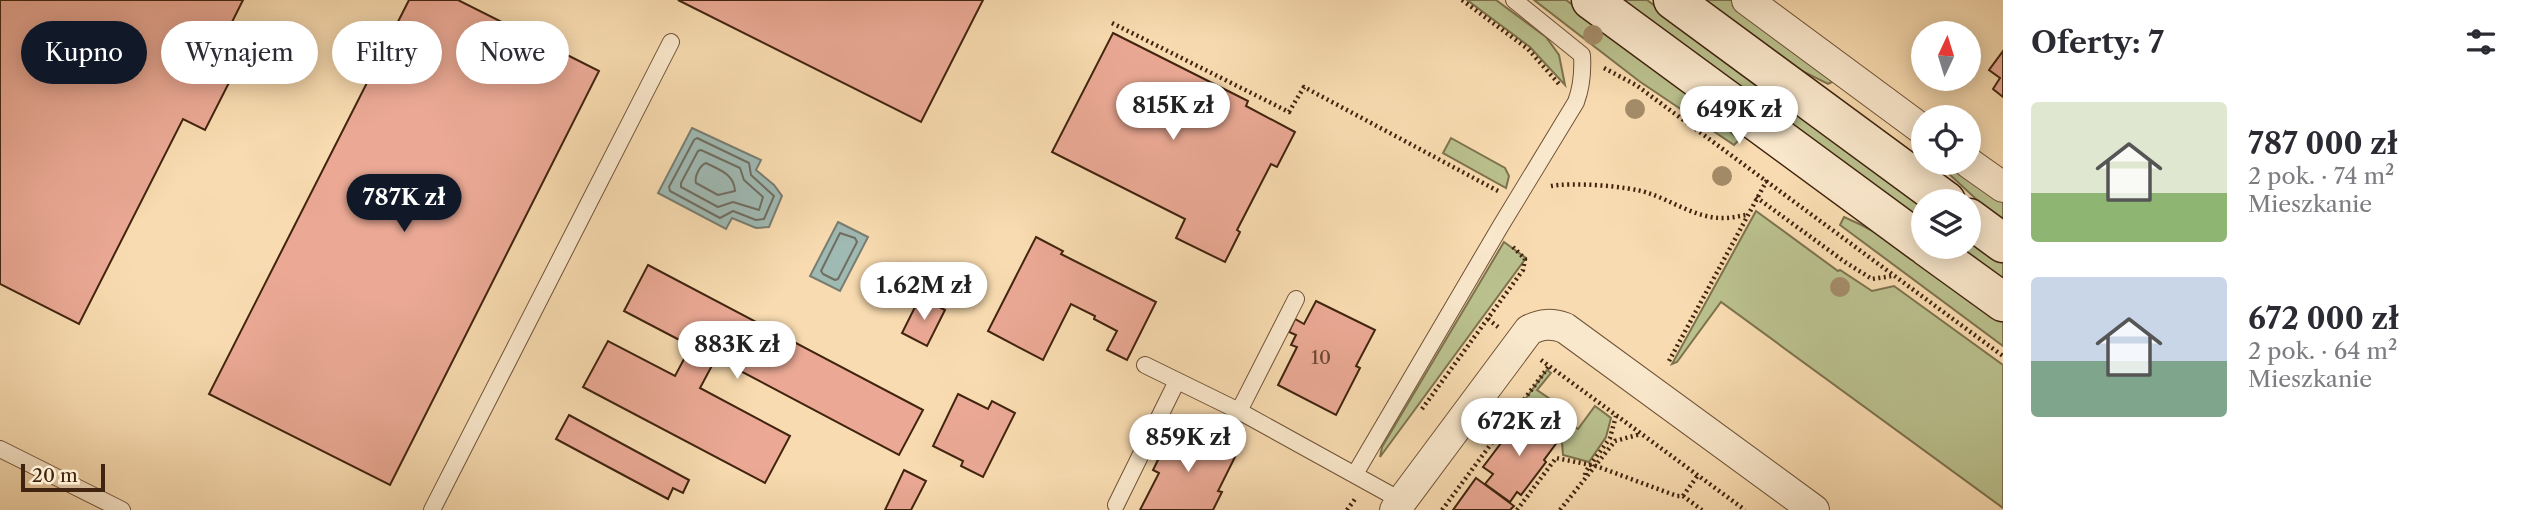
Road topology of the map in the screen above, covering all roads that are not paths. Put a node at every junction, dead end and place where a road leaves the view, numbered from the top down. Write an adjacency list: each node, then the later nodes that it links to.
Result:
1 (1514, 0): 20 (lane)
2 (1591, 0): 11 (main road)
3 (1673, 0): 9 (main road)
4 (1748, 0): 6 (street)
5 (671, 43): 24 (lane)
6 (1911, 121)
7 (1981, 171): 8 (street)
8 (2003, 187)
9 (1930, 189)
10 (1981, 227): 12 (main road)
11 (1911, 235)
12 (2003, 243)
13 (1944, 259): 15 (main road)
14 (1296, 299): 18 (lane)
15 (2003, 302)
16 (1145, 365): 17 (lane)
17 (1177, 381): 18 (lane); 21 (lane)
18 (1239, 411): 20 (lane)
19 (0, 449): 23 (lane)
20 (1355, 474): 22 (lane)
21 (1116, 505)
22 (1399, 505): 25 (street)
23 (121, 510)
24 (432, 510)
25 (1814, 510)

